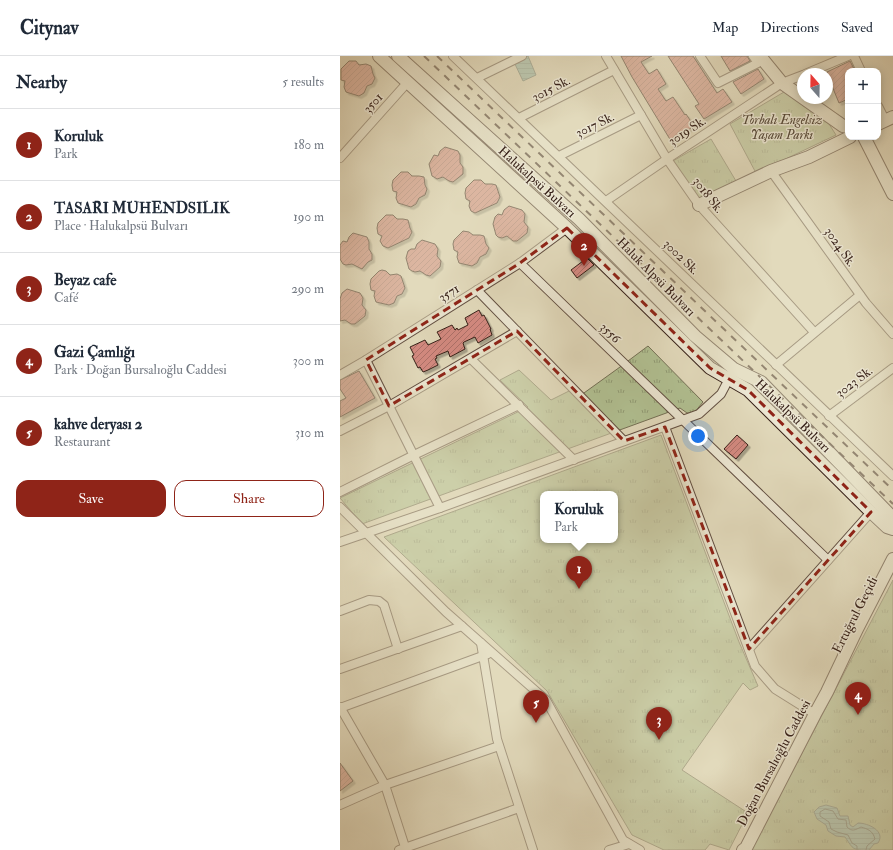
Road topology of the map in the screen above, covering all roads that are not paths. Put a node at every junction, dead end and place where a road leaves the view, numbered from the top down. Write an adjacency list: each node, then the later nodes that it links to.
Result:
1 (379, 56): 17 (main road)
2 (398, 56): 42 (main road, Haluk Alpsü Bulvarı)
3 (453, 56): 16 (street, 3002 Sk.)
4 (522, 56): 16 (street)
5 (606, 56): 14 (street, 3018 Sk.)
6 (700, 56): 7 (street)
7 (753, 56)
8 (760, 56): 18 (main road)
9 (848, 56): 11 (street, 3019 Sk.)
10 (854, 56): 13 (street)
11 (832, 60): 12 (street, 3019 Sk.)
12 (816, 68)
13 (860, 68)
14 (614, 70): 19 (street, 3018 Sk.); 20 (street, 3015 Sk.)
15 (797, 77): 18 (street, 3019 Sk.)
16 (477, 78): 20 (street, 3002 Sk.)
17 (407, 83): 25 (street, 3501); 31 (main road, Halukalpsü Bulvarı)
18 (782, 83): 21 (main road); 26 (street, 3019 Sk.)
19 (641, 115): 24 (street, 3017 Sk.); 26 (street, 3018 Sk.)
20 (519, 118): 24 (street, 3002 Sk.)
21 (845, 126)
22 (845, 139): 27 (main road)
23 (866, 140): 28 (main road)
24 (559, 156): 29 (street, 3002 Sk.)
25 (340, 158)
26 (667, 159): 29 (street, 3019 Sk.); 30 (street, 3018 Sk.)
27 (771, 171): 30 (main road); 34 (street, 3024 Sk.)
28 (893, 194)
29 (606, 201): 40 (street, 3002 Sk.)
30 (699, 205): 36 (street, 3018 Sk.)
31 (568, 228): 32 (street, 3571); 42 (main road, Halukalpsü Bulvarı)
32 (520, 263): 33 (street, 3571); 47 (street, 3556)
33 (477, 290): 35 (street); 39 (street, 3571)
34 (860, 295): 36 (street); 37 (street, 3024 Sk.)
35 (517, 331): 38 (street); 50 (street)
36 (814, 332): 40 (street)
37 (893, 334)
38 (471, 359): 44 (street); 45 (street)
39 (366, 360): 43 (street, 3571); 45 (street)
40 (776, 365): 46 (street, 3002 Sk.)
41 (893, 368): 46 (street, 3023 Sk.)
42 (732, 374): 47 (street); 57 (main road, Halukalpsü Bulvarı); 58 (main road, Haluk Alpsü Bulvarı)
43 (340, 375)
44 (518, 405): 51 (street); 52 (street)
45 (388, 406): 49 (street); 51 (street)
46 (829, 416): 53 (street, 3002 Sk.)
47 (682, 420): 48 (street); 63 (street, 3556)
48 (665, 426): 50 (street); 69 (street)
49 (340, 431)
50 (624, 441): 52 (street)
51 (414, 455): 54 (street); 56 (street)
52 (574, 460): 56 (street)
53 (893, 476)
54 (340, 492)
55 (340, 507): 60 (street)
56 (440, 508): 60 (street)
57 (871, 512): 59 (main road, Halukalpsü Bulvarı); 63 (street)
58 (893, 518)
59 (893, 530)
60 (366, 532): 61 (street); 66 (street)
61 (340, 542)
62 (893, 559): 73 (main road)
63 (828, 560): 69 (street)
64 (893, 572): 73 (main road, Ertuğrul Geçidi)
65 (340, 610): 68 (street)
66 (462, 626): 67 (street); 68 (street)
67 (481, 643): 70 (street); 71 (street)
68 (398, 648): 72 (street)
69 (749, 649): 75 (street)
70 (492, 652): 71 (street); 80 (street)
71 (483, 656): 74 (street); 76 (street)
72 (340, 669)
73 (827, 692): 75 (main road, Doğan Bursalıoğlu Caddesi)
74 (340, 707): 77 (street)
75 (814, 714): 82 (main road, Doğan Bursalıoğlu Caddesi)
76 (499, 746): 77 (street); 79 (street)
77 (385, 785): 78 (street); 81 (street)
78 (340, 804)
79 (519, 808): 81 (street); 83 (street)
80 (629, 844): 84 (street); 85 (street)
81 (403, 849)
82 (745, 849)
83 (533, 850)
84 (609, 850)
85 (640, 850)

